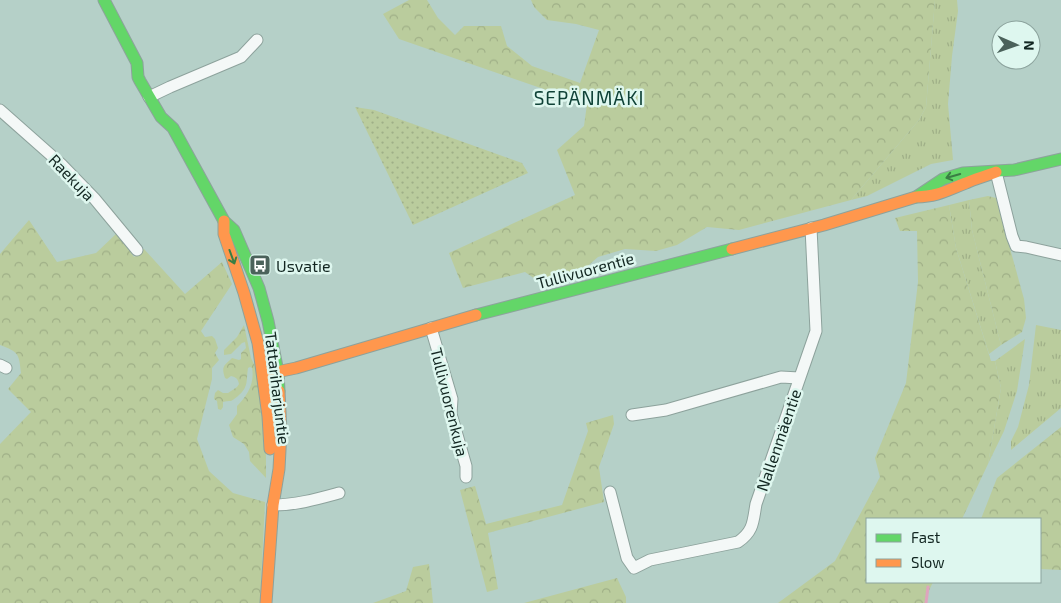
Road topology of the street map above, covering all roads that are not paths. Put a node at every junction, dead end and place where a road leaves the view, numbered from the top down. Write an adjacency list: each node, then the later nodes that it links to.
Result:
1 (104, 0): 3 (main road, Tattariharjuntie)
2 (257, 40): 3 (street)
3 (154, 95): 7 (main road, Tattariharjuntie)
4 (0, 110): 9 (street, Raekuja)
5 (1061, 160): 6 (main road, Tullivuorentie)
6 (996, 172): 8 (main road, Tullivuorentie); 10 (street)
7 (224, 221): 12 (main road, Tattariharjuntie); 13 (main road, Tattariharjuntie, one-way to 13)
8 (811, 228): 11 (main road, Tullivuorentie); 14 (street, Nallenmäentie)
9 (137, 250)
10 (1061, 255)
11 (432, 328): 12 (main road, Tullivuorentie); 16 (street, Tullivuorenkuja)
12 (278, 372): 13 (main road, Tullivuorentie); 19 (main road, Tattariharjuntie)
13 (263, 375): 19 (main road, Tattariharjuntie)
14 (799, 378): 15 (street); 17 (street, Nallenmäentie)
15 (632, 415)
16 (466, 477)
17 (610, 492)
18 (339, 493): 19 (street)
19 (273, 505): 20 (main road, Tattariharjuntie)
20 (267, 600)

